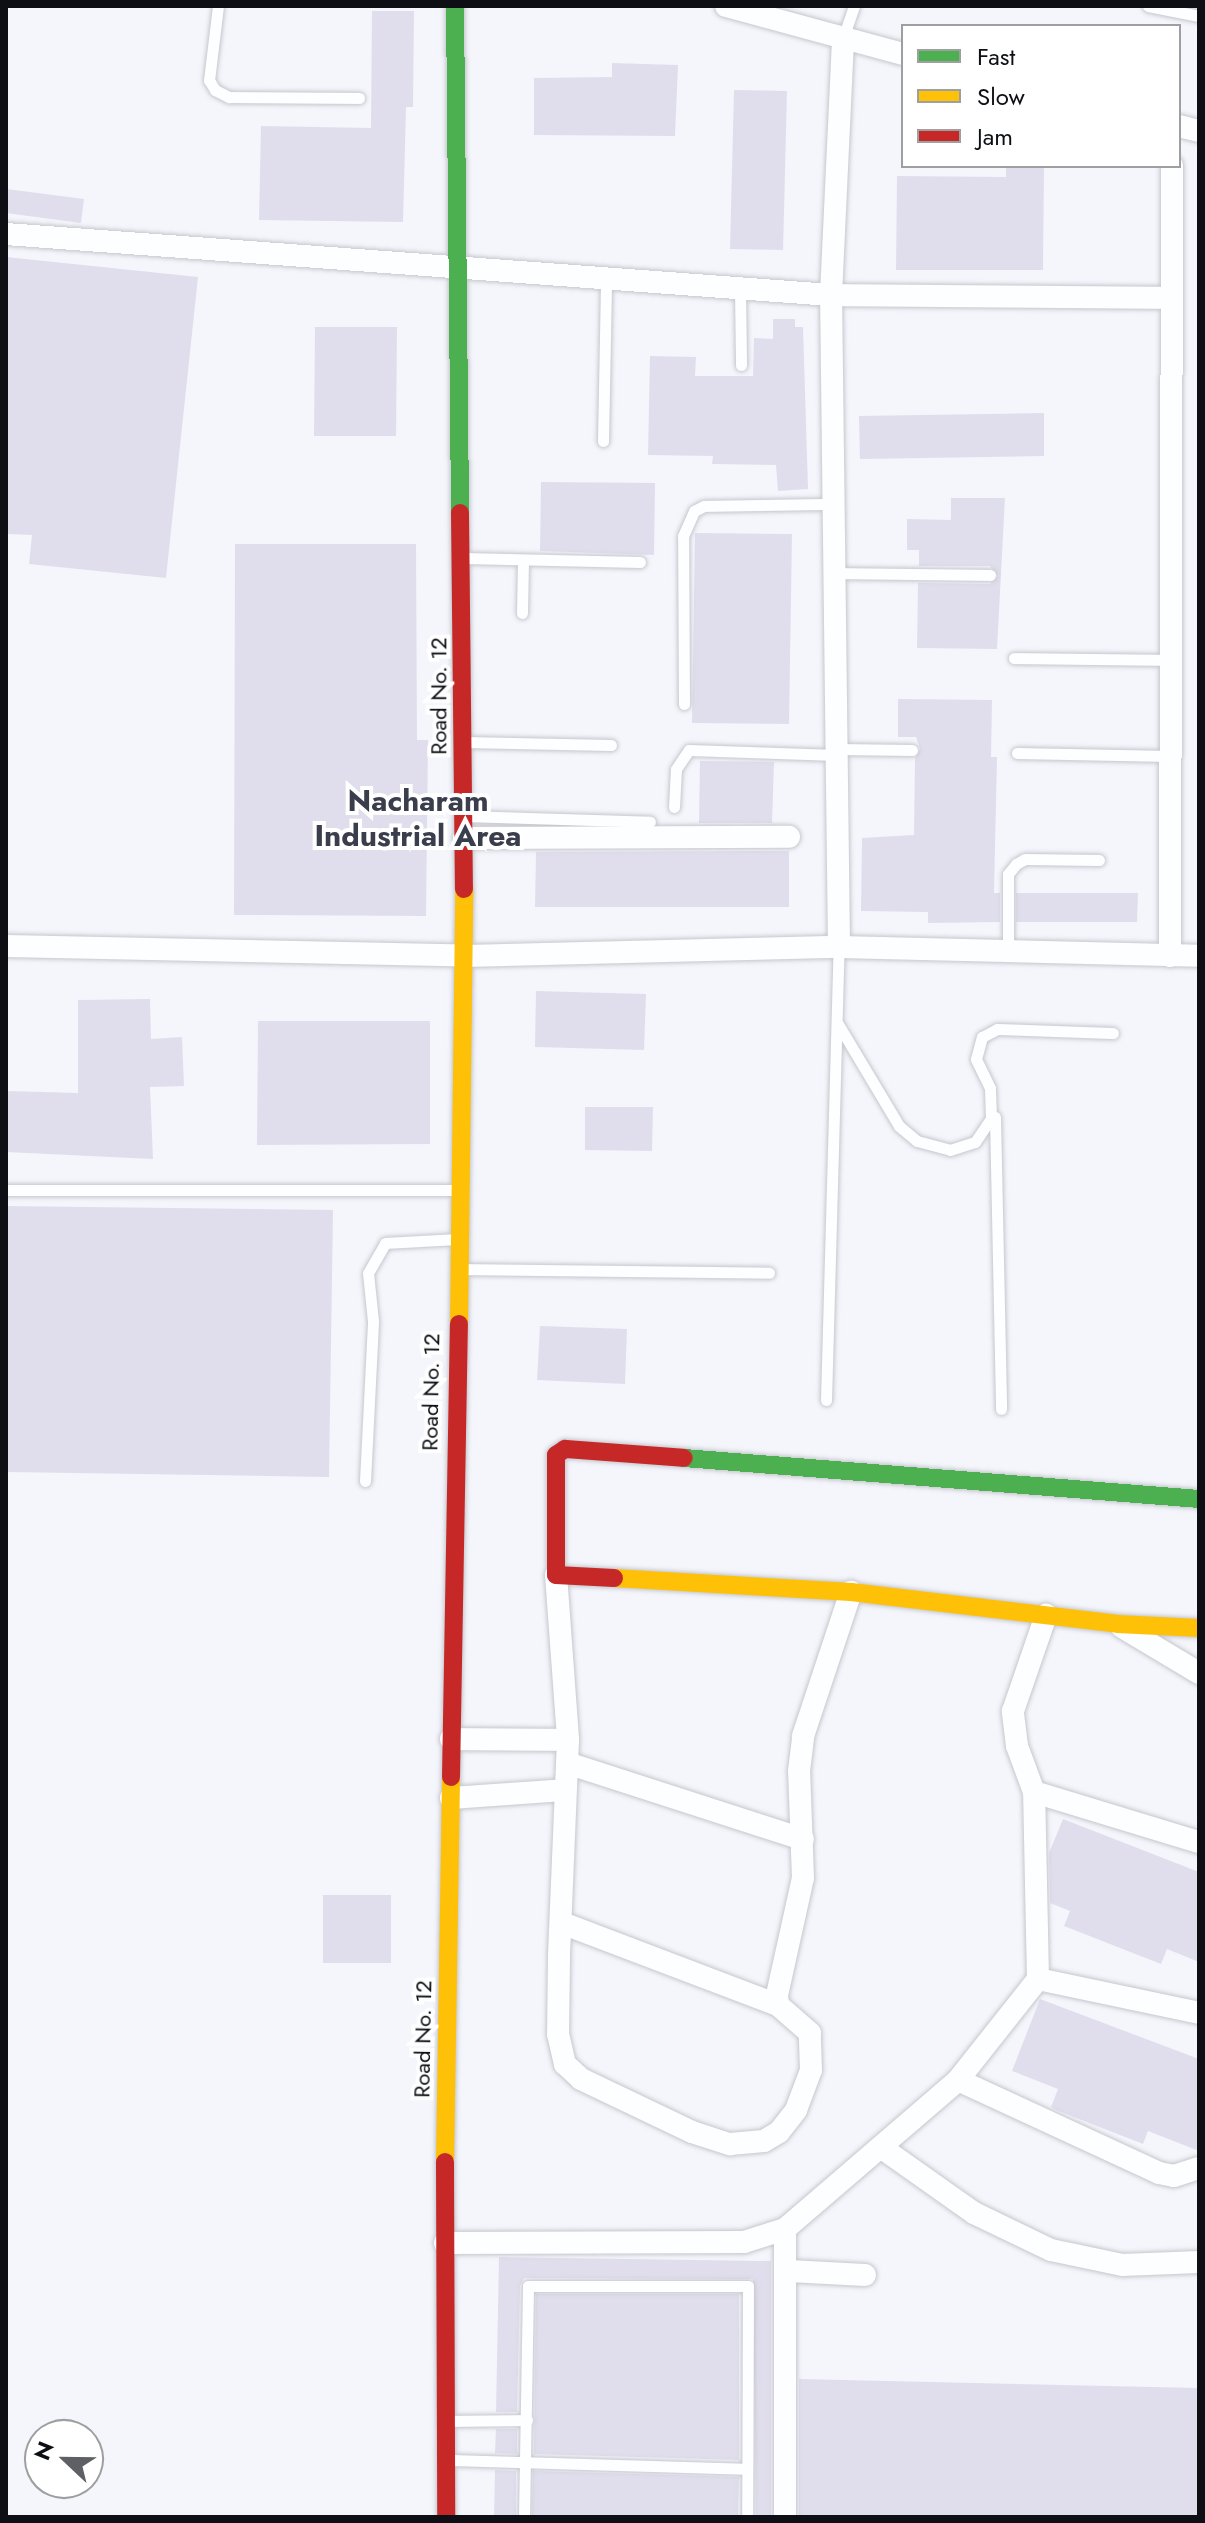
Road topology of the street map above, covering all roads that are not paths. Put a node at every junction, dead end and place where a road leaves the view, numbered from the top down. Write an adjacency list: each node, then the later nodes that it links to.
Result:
1 (218, 6): 9 (lane)
2 (455, 6): 12 (street, Road No. 12)
3 (726, 6): 7 (street)
4 (854, 6): 7 (lane)
5 (1148, 6): 6 (lane)
6 (1199, 16)
7 (843, 38): 8 (street); 15 (street)
8 (901, 53)
9 (359, 98)
10 (1172, 168): 16 (street)
11 (6, 234): 12 (street)
12 (459, 267): 13 (street); 20 (street, Road No. 12)
13 (606, 278): 14 (street); 18 (lane)
14 (740, 289): 15 (street); 17 (lane)
15 (831, 295): 16 (street); 19 (street)
16 (1172, 298): 27 (street)
17 (741, 365)
18 (603, 441)
19 (834, 504): 23 (street); 28 (lane)
20 (462, 558): 21 (lane); 29 (street, Road No. 12)
21 (523, 560): 22 (lane); 25 (lane)
22 (640, 562)
23 (835, 573): 24 (lane); 32 (street)
24 (990, 575)
25 (522, 613)
26 (1014, 658): 27 (lane)
27 (1171, 660): 34 (street)
28 (684, 704)
29 (463, 742): 30 (lane); 37 (street, Road No. 12)
30 (611, 745)
31 (912, 750): 32 (lane)
32 (837, 752): 35 (lane); 41 (street)
33 (1017, 753): 34 (lane)
34 (1170, 756): 44 (street)
35 (674, 807)
36 (650, 822): 37 (lane)
37 (464, 827): 38 (street); 43 (street, Road No. 12)
38 (789, 837)
39 (1099, 860): 42 (lane)
40 (6, 946): 43 (street)
41 (839, 947): 42 (street); 43 (street); 46 (lane)
42 (1008, 951): 44 (street)
43 (465, 956): 50 (street, Road No. 12)
44 (1170, 956): 45 (street)
45 (1199, 956)
46 (837, 1023): 48 (lane); 54 (lane)
47 (1113, 1033): 48 (lane)
48 (994, 1104): 55 (lane)
49 (6, 1190): 50 (lane)
50 (458, 1190): 51 (street, Road No. 12)
51 (457, 1239): 52 (street, Road No. 12); 56 (lane)
52 (457, 1269): 53 (lane); 64 (street, Road No. 12)
53 (769, 1273)
54 (826, 1400)
55 (1001, 1409)
56 (365, 1481)
57 (1199, 1499): 58 (street)
58 (556, 1575): 59 (street); 65 (street)
59 (851, 1592): 60 (street); 70 (street)
60 (1046, 1615): 61 (street); 68 (street)
61 (1118, 1624): 62 (street); 63 (street)
62 (1199, 1628)
63 (1199, 1673)
64 (451, 1739): 65 (street); 69 (street, Road No. 12)
65 (568, 1740): 66 (street)
66 (567, 1763): 67 (street); 70 (street)
67 (564, 1790): 69 (street); 72 (street)
68 (1034, 1792): 71 (street); 73 (street)
69 (451, 1798): 80 (street, Road No. 12)
70 (803, 1839): 74 (street)
71 (1199, 1842)
72 (562, 1923): 74 (street); 74 (street)
73 (1038, 1979): 75 (street); 76 (street)
74 (778, 2005)
75 (1199, 2013)
76 (958, 2080): 77 (street); 78 (street)
77 (882, 2148): 79 (street); 81 (street)
78 (1199, 2168)
79 (785, 2229): 80 (street); 82 (street)
80 (445, 2243): 85 (street, Road No. 12)
81 (1199, 2262)
82 (789, 2271): 83 (street); 92 (street)
83 (865, 2275)
84 (527, 2420): 85 (lane); 87 (lane); 88 (lane)
85 (448, 2421): 86 (street, Road No. 12)
86 (447, 2460): 87 (lane); 89 (street, Road No. 12)
87 (526, 2462): 88 (lane); 90 (lane)
88 (747, 2469): 91 (lane)
89 (446, 2517)
90 (524, 2517)
91 (747, 2517)
92 (785, 2517)

